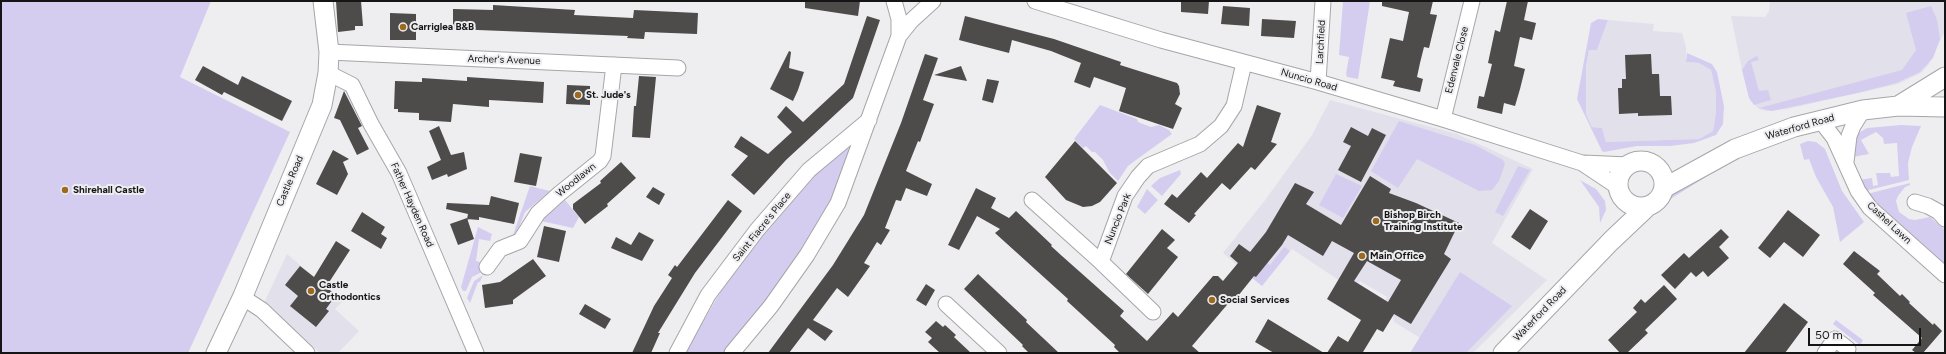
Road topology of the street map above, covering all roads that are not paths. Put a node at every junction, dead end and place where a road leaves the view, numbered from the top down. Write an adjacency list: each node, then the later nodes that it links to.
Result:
1 (322, 1): 8 (main road, Castle Road)
2 (894, 1): 7 (street)
3 (933, 1): 7 (street)
4 (1035, 1): 9 (street, Nuncio Road)
5 (1323, 1): 15 (street, Larchfield)
6 (1472, 1): 21 (street, Edenvale Close)
7 (899, 36): 20 (street)
8 (329, 52): 10 (street, Archer's Avenue); 12 (main road, Castle Road)
9 (1244, 63): 15 (street, Nuncio Road); 35 (street, Nuncio Park)
10 (614, 65): 11 (street, Archer's Avenue); 36 (street, Woodlawn)
11 (678, 68)
12 (328, 72): 38 (main road, Castle Road); 44 (street, Father Hayden Road)
13 (1945, 77): 17 (main road, Waterford Road)
14 (1945, 80): 16 (main road)
15 (1318, 82): 21 (street, Nuncio Road)
16 (1945, 95)
17 (1898, 106): 18 (main road, Waterford Road); 19 (main road, Waterford Road)
18 (1945, 107)
19 (1863, 110): 22 (main road, Waterford Road); 23 (street)
20 (870, 119): 45 (street, Saint Fiacre's Place); 46 (street)
21 (1443, 119): 24 (street, Nuncio Road)
22 (1820, 120): 23 (street, Cashel Lawn); 25 (main road, Waterford Road)
23 (1846, 162): 37 (street, Cashel Lawn)
24 (1582, 163): 26 (street, Nuncio Road); 29 (street, Nuncio Road)
25 (1707, 163): 27 (main road, Waterford Road); 28 (main road, Waterford Road)
26 (1628, 165): 27 (main road); 29 (main road)
27 (1657, 167): 28 (main road)
28 (1664, 188): 32 (main road)
29 (1621, 193): 32 (main road); 34 (main road, Waterford Road)
30 (1032, 200): 35 (street)
31 (1915, 202): 33 (street)
32 (1648, 206): 34 (main road, Waterford Road)
33 (1945, 219)
34 (1611, 241): 48 (main road, Waterford Road)
35 (1101, 262): 40 (street)
36 (487, 267)
37 (1945, 275)
38 (242, 297): 42 (main road, Castle Road); 43 (street)
39 (946, 304): 47 (street)
40 (1153, 312)
41 (1848, 349): 49 (street)
42 (216, 353)
43 (307, 353)
44 (476, 353)
45 (677, 353)
46 (732, 353)
47 (999, 353)
48 (1503, 353)
49 (1825, 353)

